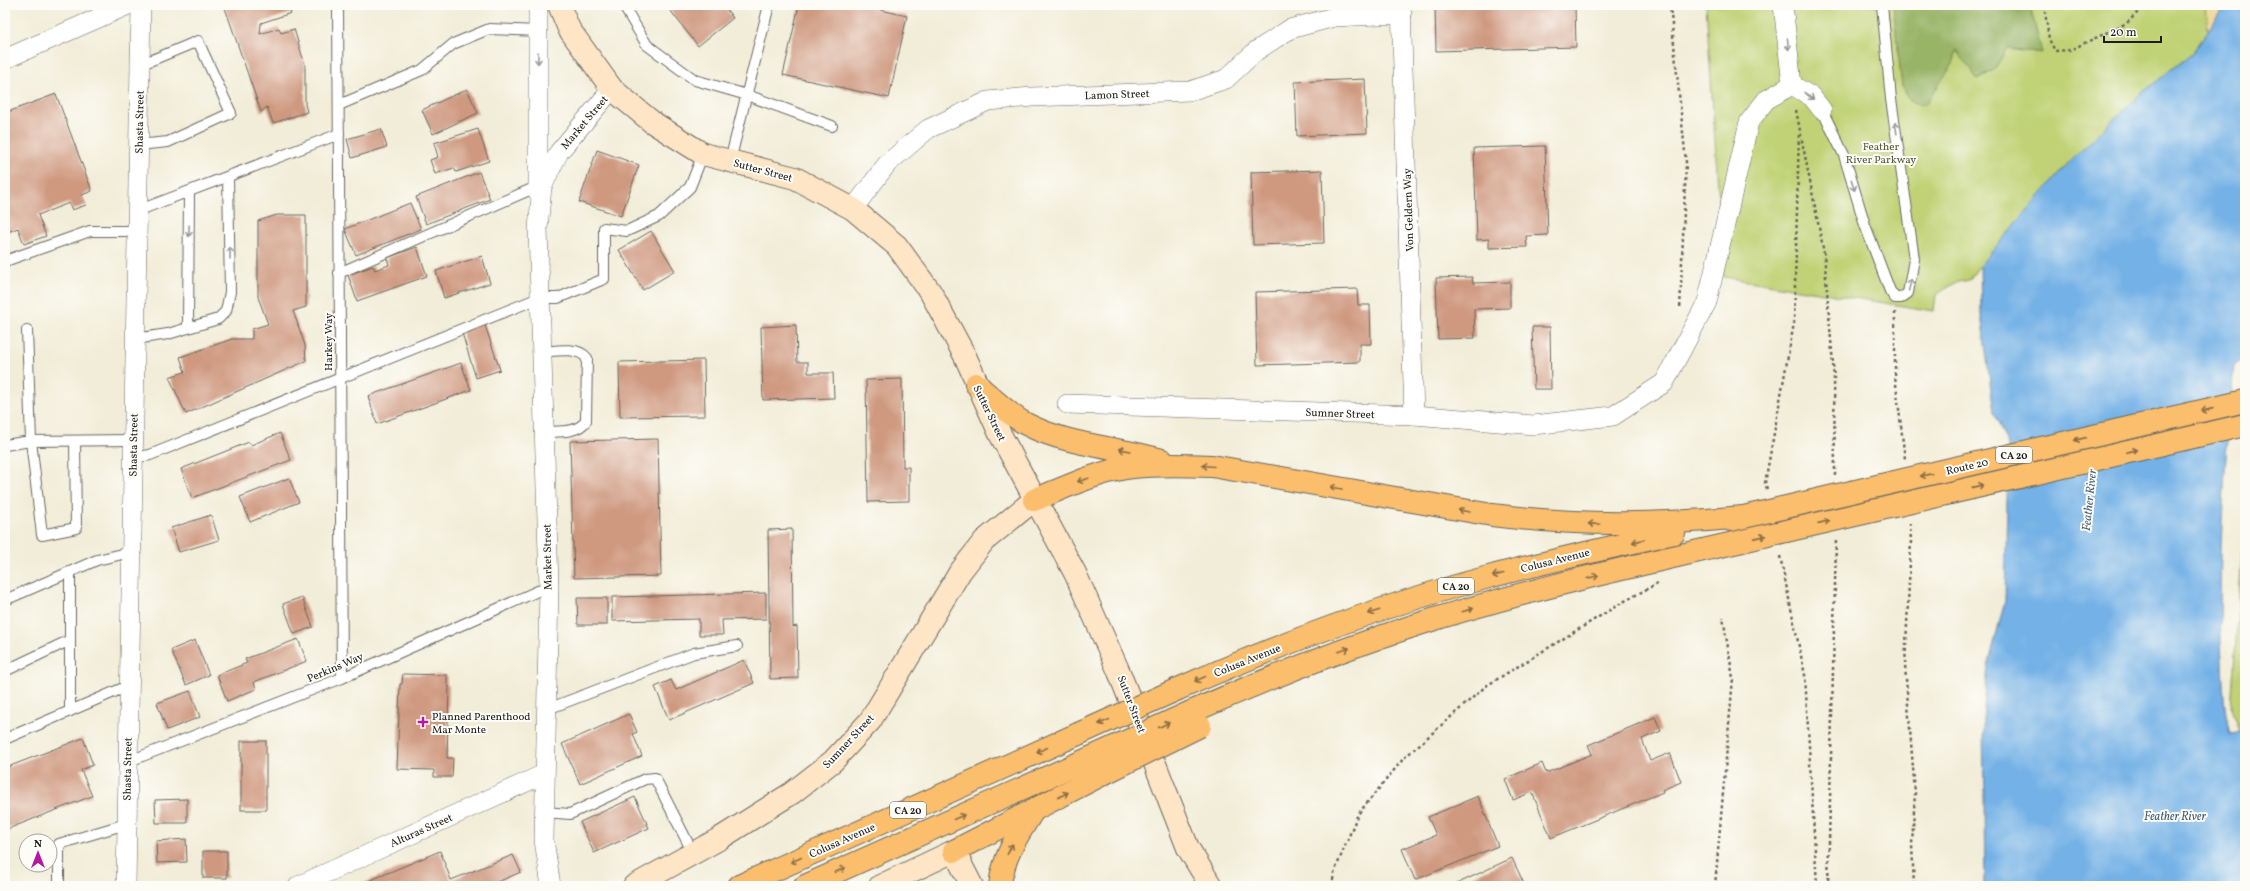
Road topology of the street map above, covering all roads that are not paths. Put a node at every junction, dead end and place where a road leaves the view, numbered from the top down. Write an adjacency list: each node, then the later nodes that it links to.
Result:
1 (128, 5): 12 (street)
2 (141, 5): 13 (street, Shasta Street)
3 (338, 5): 17 (lane, Harkey Way)
4 (538, 5): 11 (street, Market Street)
5 (559, 5): 15 (main road, Market Street)
6 (623, 5): 16 (lane)
7 (769, 5): 16 (lane)
8 (1783, 5): 14 (street, one-way to 14)
9 (1882, 5): 18 (lane, one-way to 9)
10 (1402, 10): 27 (street, Lamon Street); 41 (street, Von Geldern Way)
11 (538, 31): 17 (lane); 25 (street, Market Street, one-way to 25)
12 (5, 58)
13 (140, 65): 21 (street, Shasta Street); 21 (lane)
14 (1792, 85): 18 (street, one-way to 18); 41 (street, Sumner Street)
15 (612, 89): 22 (main road, Sutter Street); 25 (street, Market Street)
16 (747, 95): 19 (lane); 23 (lane)
17 (338, 105): 20 (lane, Harkey Way)
18 (1822, 110)
19 (832, 126)
20 (338, 134): 24 (lane); 31 (lane, Harkey Way)
21 (138, 145): 28 (street, Shasta Street)
22 (703, 154): 23 (main road, Sutter Street); 32 (lane)
23 (730, 161): 27 (main road, Sutter Street)
24 (228, 177): 26 (lane); 33 (lane, one-way to 24)
25 (541, 185): 31 (lane); 32 (street, Market Street)
26 (189, 192): 28 (lane); 33 (lane, one-way to 33)
27 (853, 208): 38 (main road, Sutter Street)
28 (137, 211): 29 (street, Shasta Street)
29 (136, 231): 30 (lane); 35 (street, Shasta Street)
30 (5, 261)
31 (340, 273): 37 (lane, Harkey Way)
32 (539, 298): 36 (street, Market Street); 37 (lane)
33 (188, 328): 35 (lane)
34 (27, 330): 44 (lane)
35 (135, 340): 47 (street, Shasta Street)
36 (541, 352): 43 (street, Market Street); 43 (lane)
37 (340, 377): 47 (lane); 59 (lane, Harkey Way)
38 (976, 384): 48 (highway, one-way to 38); 49 (main road, Sutter Street)
39 (2245, 401): 50 (highway, Route 20 / CA 20, one-way to 50, bridge)
40 (1067, 404): 41 (street, Sumner Street)
41 (1414, 415)
42 (2245, 425): 63 (highway, Route 20 / CA 20, one-way to 42, bridge)
43 (544, 432): 54 (street, Market Street)
44 (31, 441): 45 (lane); 45 (lane); 46 (lane)
45 (75, 441): 47 (lane)
46 (5, 445)
47 (133, 449): 52 (street, Shasta Street)
48 (1176, 464): 49 (highway, one-way to 49); 51 (highway, one-way to 48)
49 (1034, 500): 71 (main road, Sumner Street); 82 (main road, Sutter Street)
50 (1782, 508): 51 (highway, Colusa Avenue / CA 20)
51 (1744, 517): 77 (highway, Colusa Avenue / CA 20, one-way to 77, bridge)
52 (131, 552): 53 (lane); 60 (street, Shasta Street)
53 (70, 572): 55 (lane); 56 (lane)
54 (549, 586): 59 (lane, Perkins Way); 61 (street, Market Street)
55 (5, 600)
56 (70, 640): 58 (lane); 62 (lane)
57 (737, 646): 61 (lane)
58 (5, 671)
59 (342, 678): 65 (lane, Perkins Way)
60 (128, 686): 62 (lane); 65 (street, Shasta Street)
61 (545, 710): 66 (street, Market Street)
62 (70, 711): 64 (lane)
63 (1196, 719): 67 (highway, one-way to 63, bridge); 78 (highway, CA 20, one-way to 63, bridge)
64 (5, 739)
65 (127, 762): 69 (street, Shasta Street)
66 (544, 774): 68 (street, Market Street); 72 (street, Alturas Street)
67 (1034, 809): 70 (highway); 81 (highway, one-way to 67)
68 (544, 812): 71 (lane); 75 (street, Market Street)
69 (126, 824): 73 (lane); 74 (street, Shasta Street)
70 (954, 851): 79 (main road); 80 (main road)
71 (694, 853): 76 (main road, Sumner Street)
72 (308, 884)
73 (59, 886)
74 (126, 886)
75 (551, 886)
76 (634, 886)
77 (739, 886)
78 (805, 886)
79 (880, 886)
80 (972, 886)
81 (1000, 886)
82 (1211, 886)

